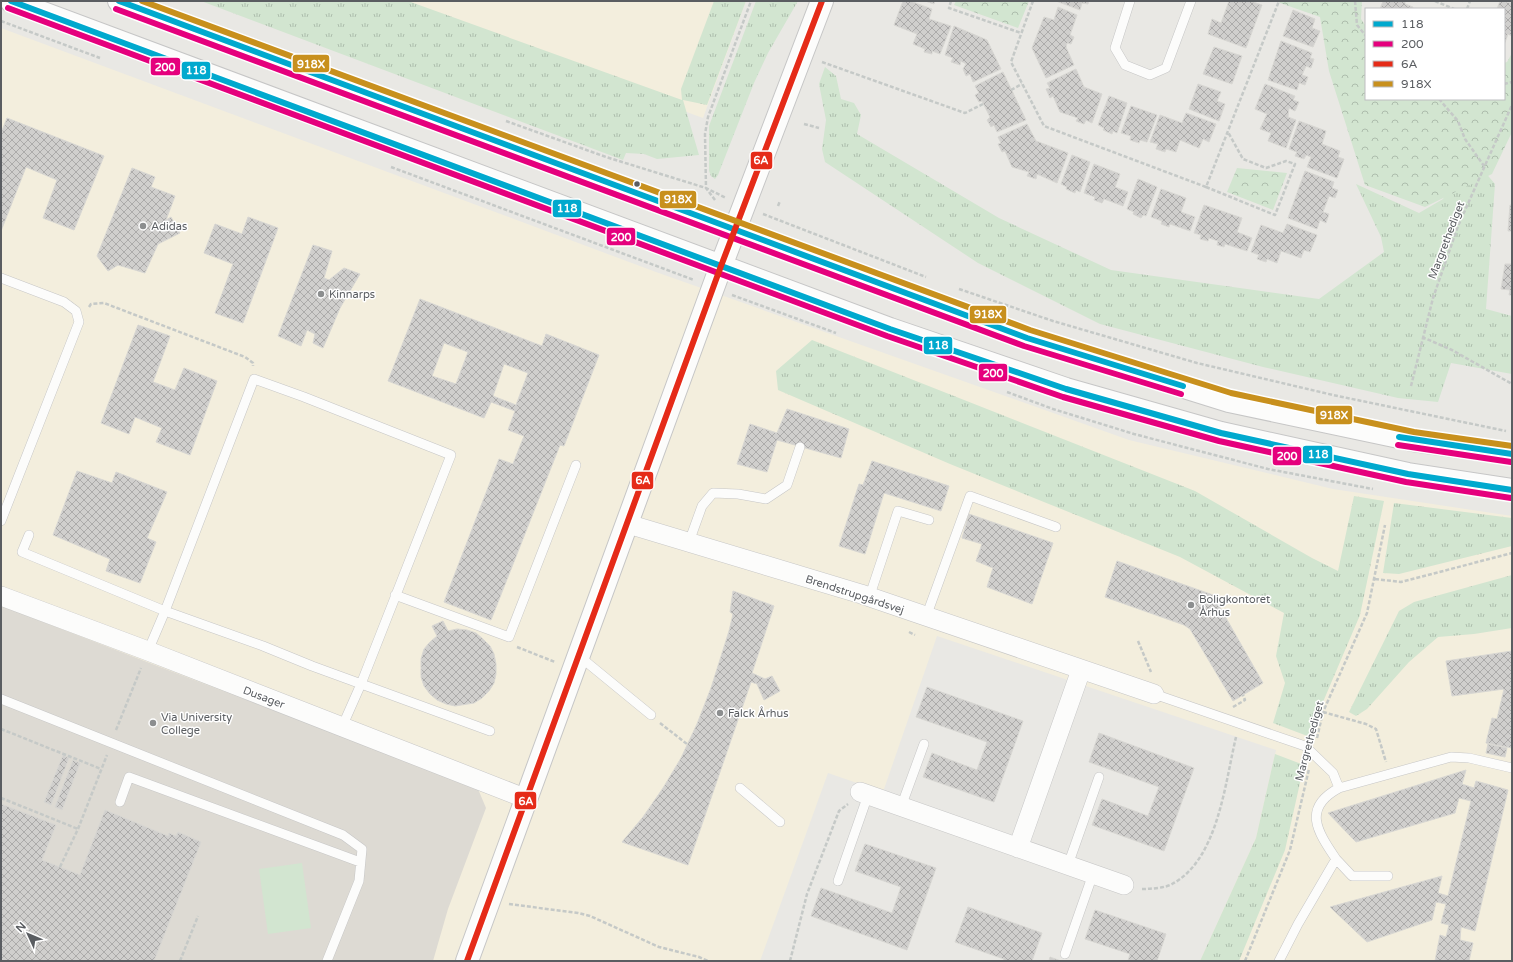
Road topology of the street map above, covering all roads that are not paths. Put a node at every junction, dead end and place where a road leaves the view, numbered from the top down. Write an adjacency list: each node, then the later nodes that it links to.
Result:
1 (11, 1): 7 (main road)
2 (119, 1): 6 (main road)
3 (822, 1): 6 (main road)
4 (1130, 1): 5 (lane)
5 (1191, 1)
6 (735, 229): 7 (main road); 10 (main road)
7 (720, 266): 12 (main road); 15 (main road)
8 (1, 278): 14 (lane)
9 (800, 447): 18 (lane)
10 (1512, 454)
11 (576, 465): 19 (lane)
12 (1512, 490)
13 (929, 520): 21 (lane)
14 (1, 521)
15 (628, 524): 18 (street, Brendstrupgårdsvej); 25 (main road)
16 (1056, 527): 23 (lane)
17 (29, 535): 22 (lane)
18 (690, 542): 21 (street, Brendstrupgårdsvej)
19 (396, 595): 22 (lane); 27 (lane)
20 (1, 596): 24 (street, Dusager)
21 (870, 598): 23 (street, Brendstrupgårdsvej)
22 (165, 611): 24 (lane); 27 (lane)
23 (926, 617): 26 (street, Brendstrupgårdsvej)
24 (148, 651): 31 (street, Dusager)
25 (576, 663): 30 (lane); 39 (main road)
26 (1081, 670): 28 (street, Brendstrupgårdsvej); 43 (street)
27 (360, 684): 31 (lane); 32 (lane)
28 (1153, 685): 37 (lane)
29 (1, 698): 45 (lane)
30 (651, 715)
31 (342, 727): 39 (street, Dusager)
32 (490, 731)
33 (924, 744): 41 (lane)
34 (1512, 768): 37 (lane)
35 (1099, 777): 46 (lane)
36 (740, 788): 42 (lane)
37 (1339, 788): 44 (lane)
38 (864, 794): 41 (street); 49 (lane)
39 (527, 799): 53 (main road)
40 (120, 802): 45 (lane)
41 (902, 807): 43 (street)
42 (780, 822)
43 (1018, 848): 46 (street)
44 (1336, 859): 48 (lane); 54 (lane)
45 (360, 862): 52 (lane)
46 (1068, 865): 47 (street)
47 (1093, 874): 50 (street); 51 (lane)
48 (1388, 876)
49 (838, 881)
50 (1124, 885)
51 (1065, 954)
52 (327, 961)
53 (467, 961)
54 (1279, 961)

